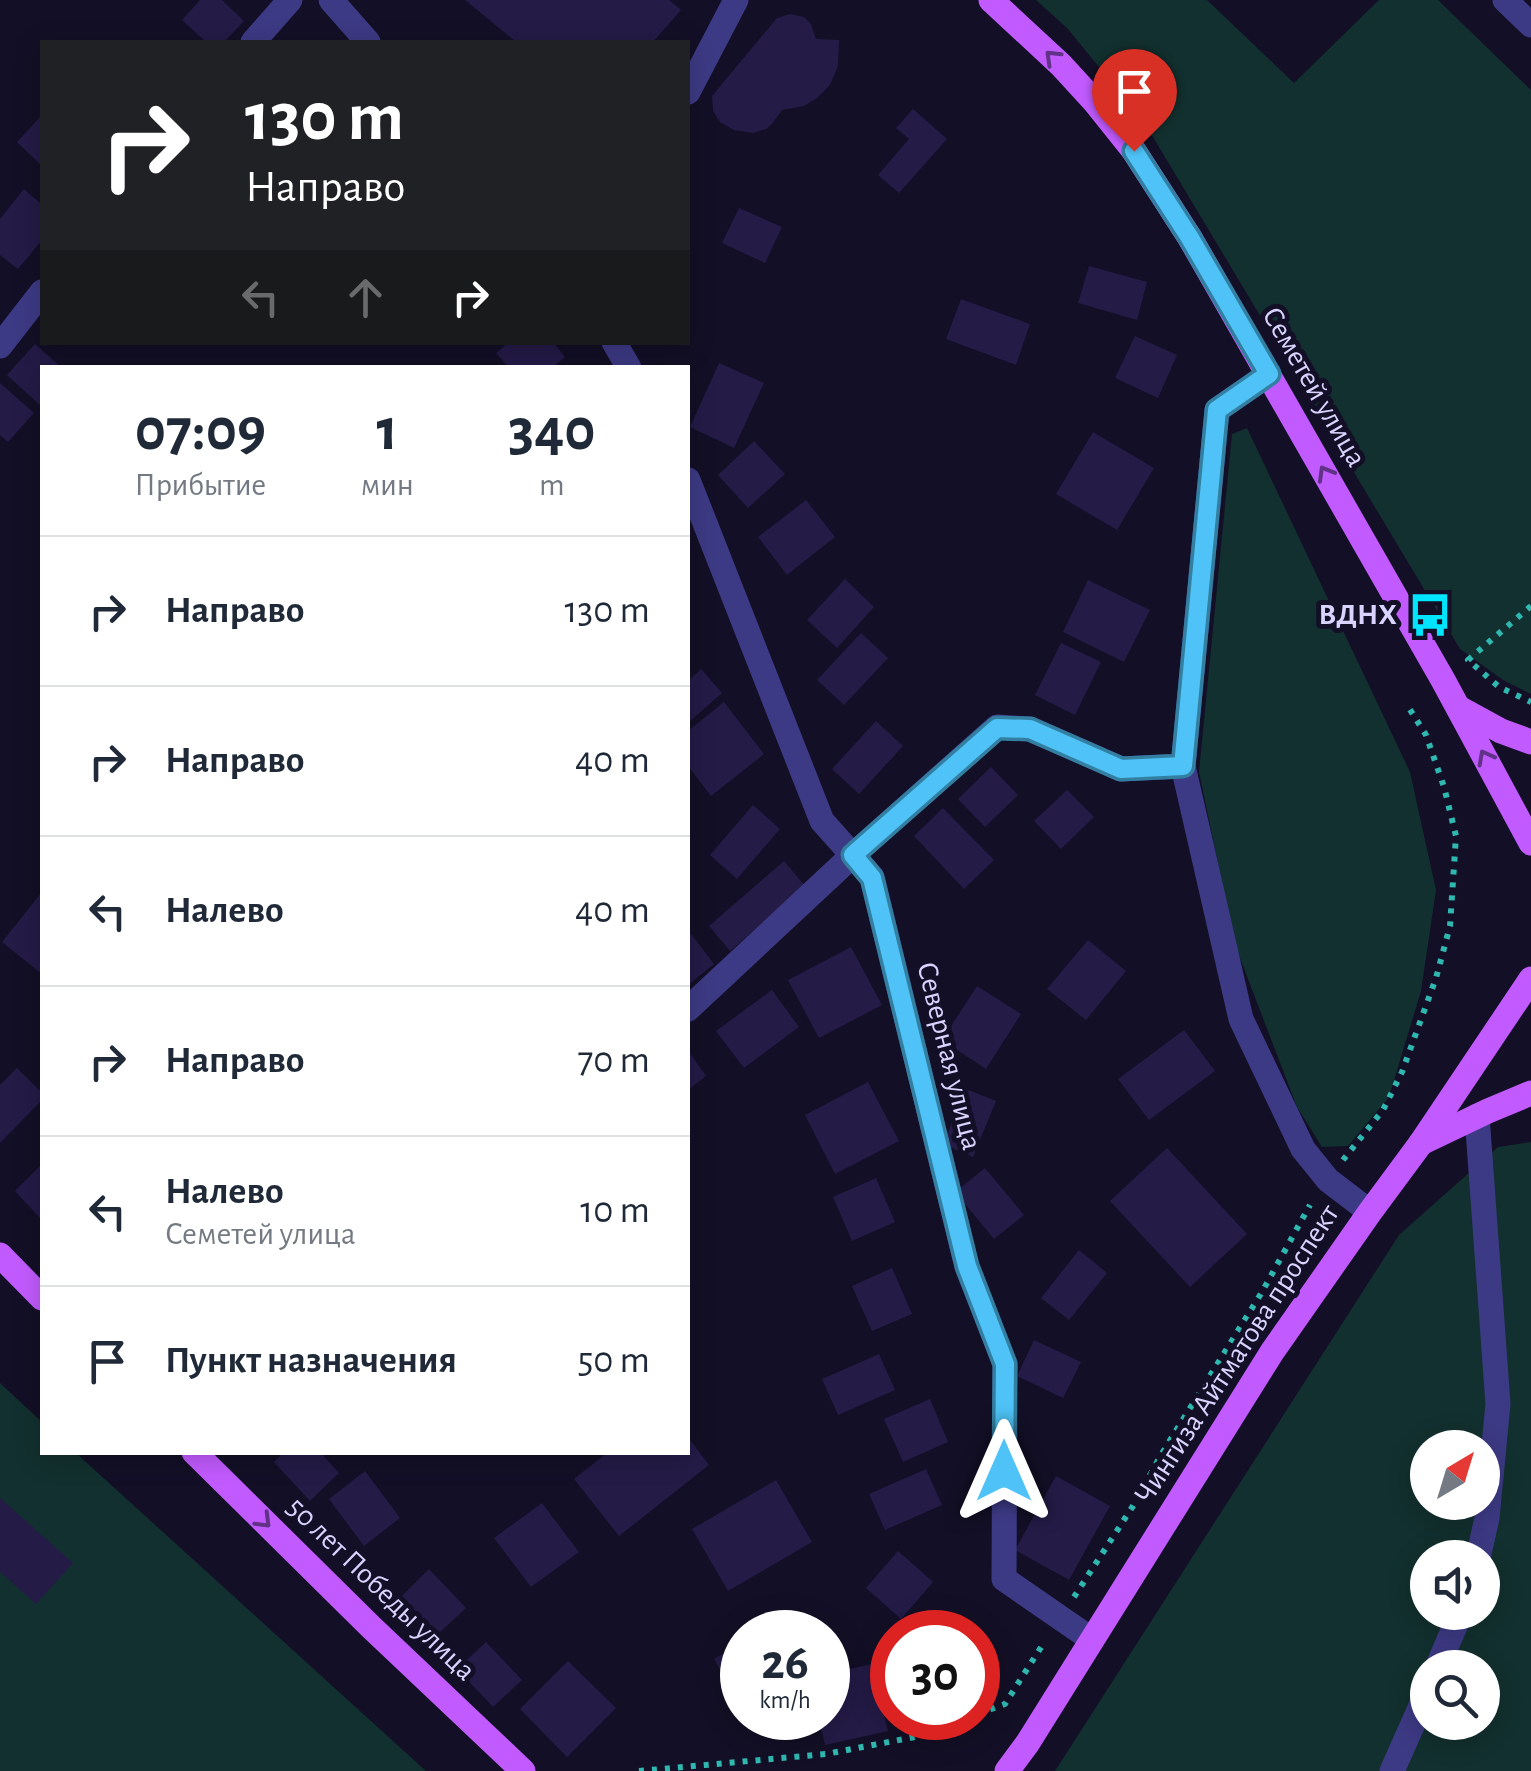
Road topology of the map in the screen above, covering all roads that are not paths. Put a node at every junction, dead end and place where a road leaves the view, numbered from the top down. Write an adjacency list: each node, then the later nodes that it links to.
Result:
1 (290, 0): 7 (street)
2 (331, 0): 8 (street)
3 (736, 0): 9 (street)
4 (991, 0): 12 (main road, Семетей улица, one-way to 4)
5 (1505, 0): 6 (street)
6 (1531, 25)
7 (255, 40)
8 (366, 40)
9 (690, 88)
10 (40, 295): 11 (street)
11 (0, 346)
12 (1269, 374): 14 (main road, Семетей улица, one-way to 12); 16 (street)
13 (690, 485): 18 (street, Северная улица)
14 (1459, 708): 15 (main road); 17 (main road, Семетей улица, one-way to 14)
15 (1531, 742)
16 (1183, 766): 18 (street); 24 (street)
17 (1531, 842)
18 (853, 855): 20 (street); 29 (street, Северная улица)
19 (1531, 979): 23 (main road, Чингиза Айтматова проспект)
20 (690, 1007)
21 (1531, 1093): 22 (main road)
22 (1477, 1116): 23 (main road); 28 (street)
23 (1421, 1143): 24 (main road, Чингиза Айтматова проспект)
24 (1370, 1212): 29 (main road, Чингиза Айтматова проспект)
25 (0, 1255): 26 (main road)
26 (40, 1296)
27 (197, 1455): 31 (main road, 50 лет Победы улица, one-way to 31)
28 (1482, 1540)
29 (1091, 1639): 32 (main road, Чингиза Айтматова проспект)
30 (1410, 1730): 33 (street)
31 (523, 1771)
32 (1006, 1771)
33 (1392, 1771)

